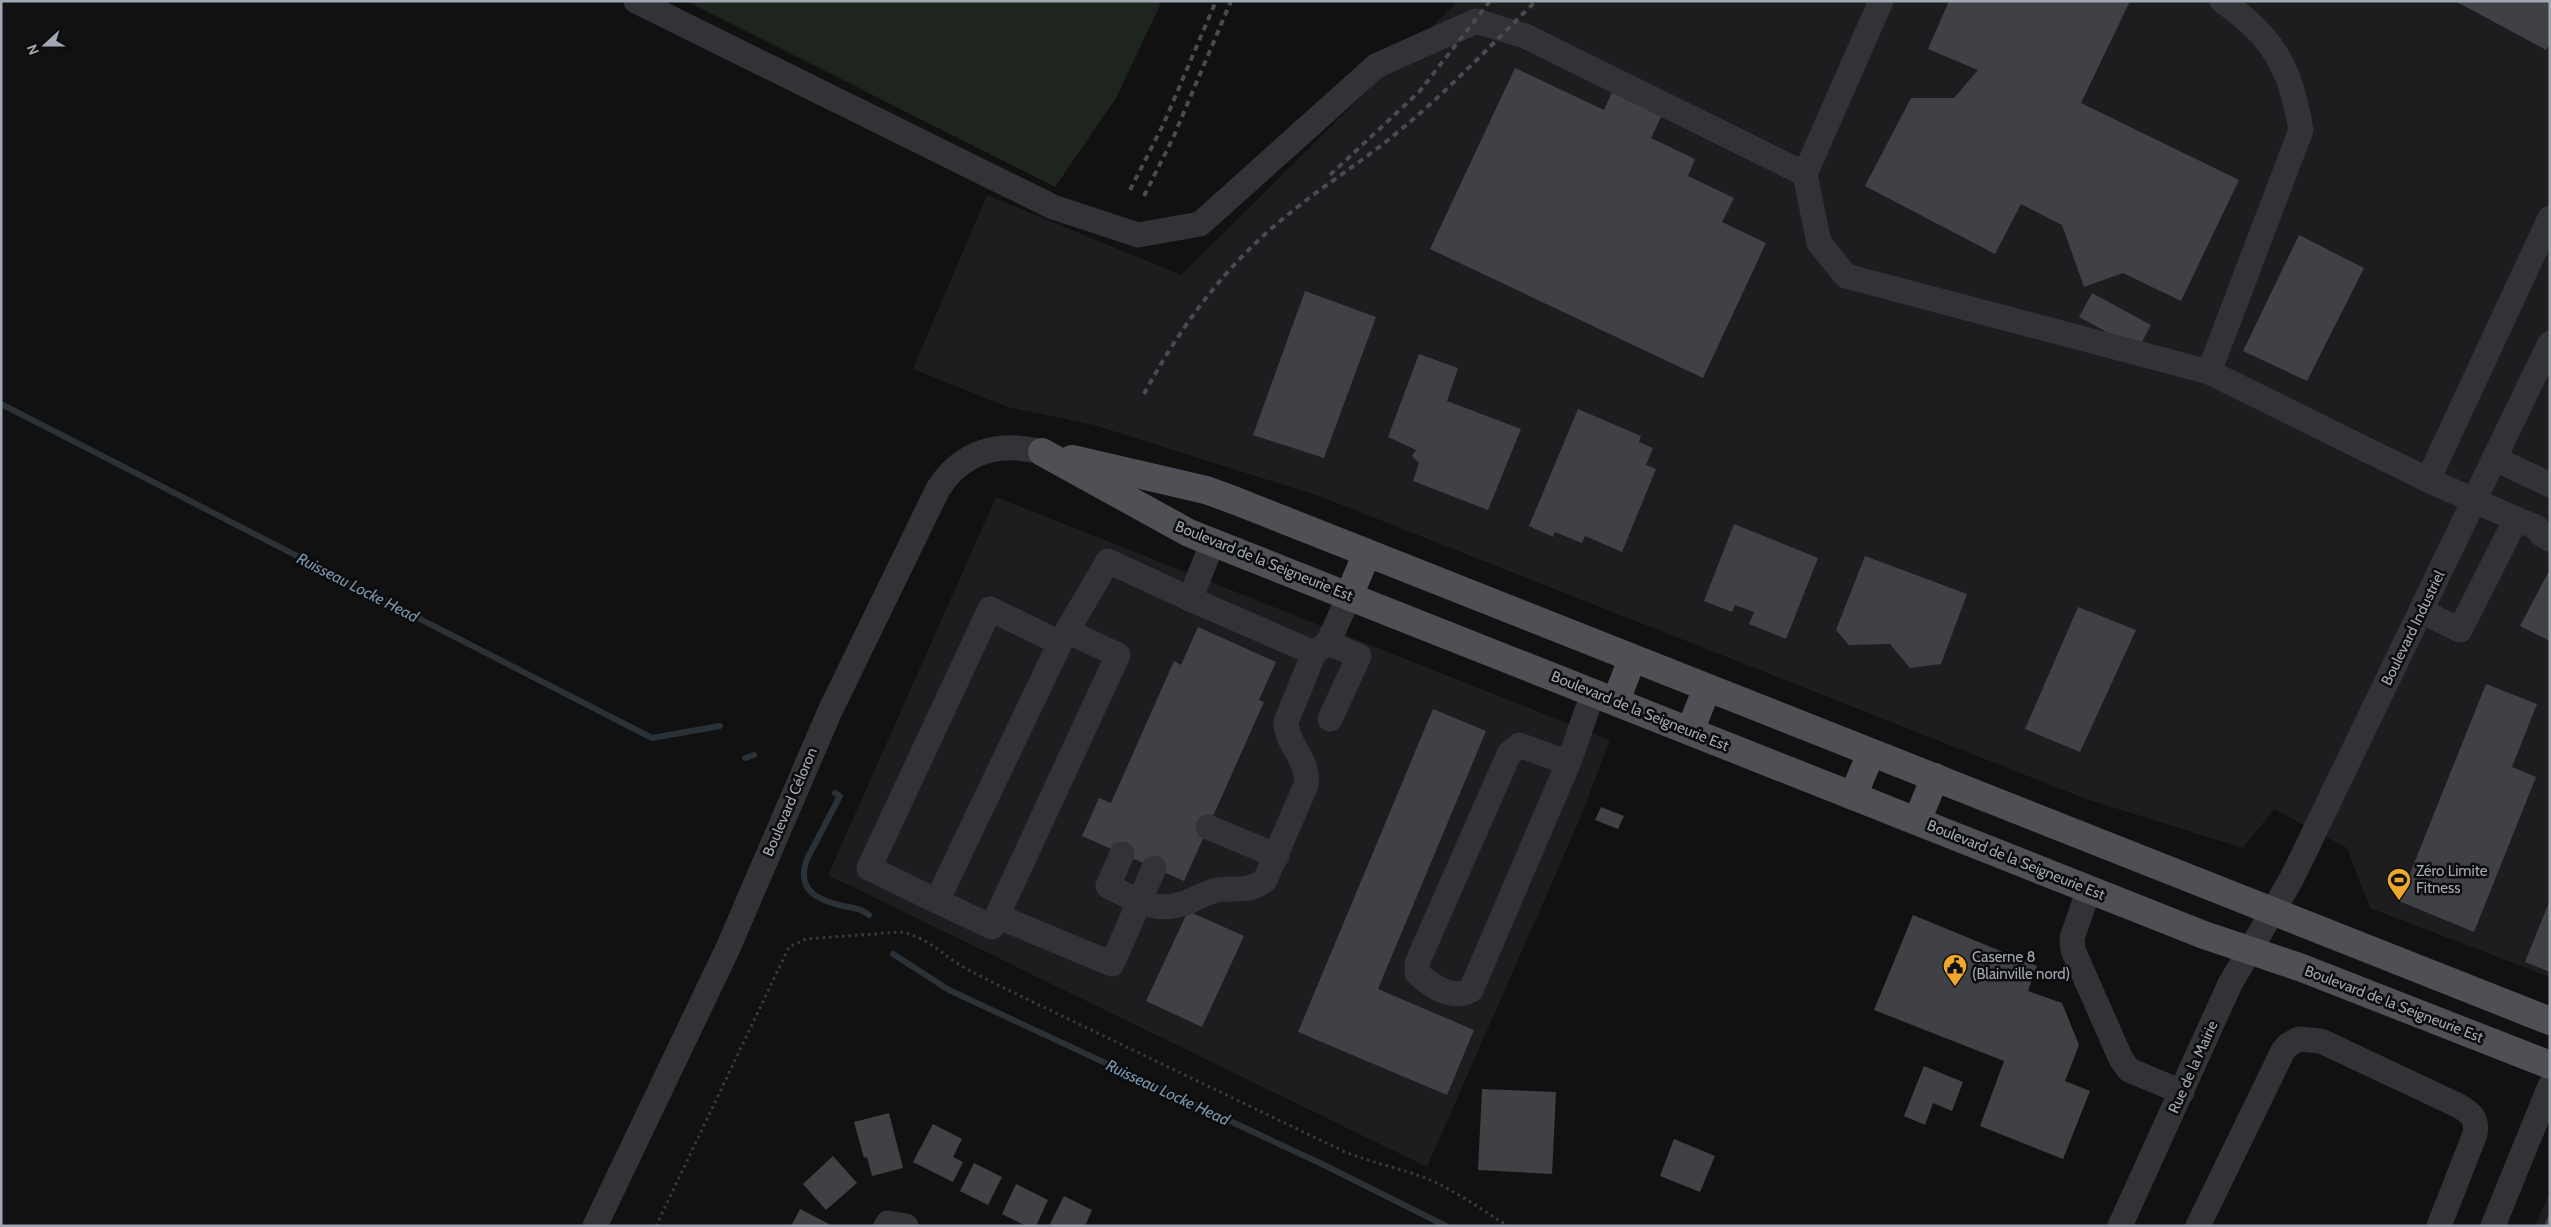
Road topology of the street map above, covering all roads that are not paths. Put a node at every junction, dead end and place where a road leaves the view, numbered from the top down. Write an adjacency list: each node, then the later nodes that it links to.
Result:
1 (636, 1): 4 (street)
2 (1881, 1): 4 (street)
3 (2222, 1): 7 (street)
4 (1805, 174): 7 (street)
5 (2550, 218): 10 (street)
6 (2548, 350): 9 (street, Boulevard Industriel)
7 (2209, 372): 10 (street)
8 (1042, 452): 15 (main road, Boulevard de la Seigneurie Est); 16 (main road); 47 (street, Boulevard Céloron)
9 (2494, 458): 11 (street); 12 (street, Boulevard Industriel)
10 (2428, 480): 12 (street)
11 (2550, 485)
12 (2473, 501): 13 (street); 19 (street, Boulevard Industriel)
13 (2516, 518): 14 (street); 19 (street)
14 (2550, 538)
15 (1213, 542): 17 (main road, Boulevard de la Seigneurie Est); 18 (street)
16 (1367, 552): 17 (main road); 22 (main road)
17 (1349, 596): 21 (street); 24 (main road, Boulevard de la Seigneurie Est)
18 (1190, 598): 20 (street); 21 (street)
19 (2421, 611): 40 (street, Boulevard Industriel)
20 (1063, 637): 39 (street); 39 (street); 41 (street)
21 (1321, 648): 26 (street); 35 (street)
22 (1632, 659): 23 (main road); 24 (main road)
23 (1707, 688): 27 (main road); 28 (main road)
24 (1616, 702): 27 (main road, Boulevard de la Seigneurie Est)
25 (1587, 710): 29 (street)
26 (1330, 720)
27 (1690, 731): 31 (main road, Boulevard de la Seigneurie Est)
28 (1871, 753): 30 (main road); 31 (main road)
29 (1570, 759): 29 (street)
30 (1935, 778): 32 (main road); 40 (main road)
31 (1853, 796): 32 (main road, Boulevard de la Seigneurie Est)
32 (1918, 821): 37 (main road, Boulevard de la Seigneurie Est)
33 (1208, 827): 35 (street)
34 (1122, 854): 38 (street)
35 (1277, 856): 38 (street)
36 (1154, 868): 38 (street)
37 (2089, 889): 42 (main road, Boulevard de la Seigneurie Est); 46 (street)
38 (1140, 901): 41 (street)
39 (937, 902): 41 (street)
40 (2273, 911): 42 (street, Rue de la Mairie); 43 (main road)
41 (997, 916)
42 (2248, 951): 44 (main road, Boulevard de la Seigneurie Est); 46 (street, Rue de la Mairie)
43 (2550, 1021)
44 (2550, 1065)
45 (2550, 1086): 53 (street)
46 (2182, 1092): 50 (street, Rue de la Mairie)
47 (595, 1226)
48 (886, 1226): 49 (street)
49 (906, 1226)
50 (2120, 1226)
51 (2198, 1226): 52 (street)
52 (2439, 1226)
53 (2493, 1226)

